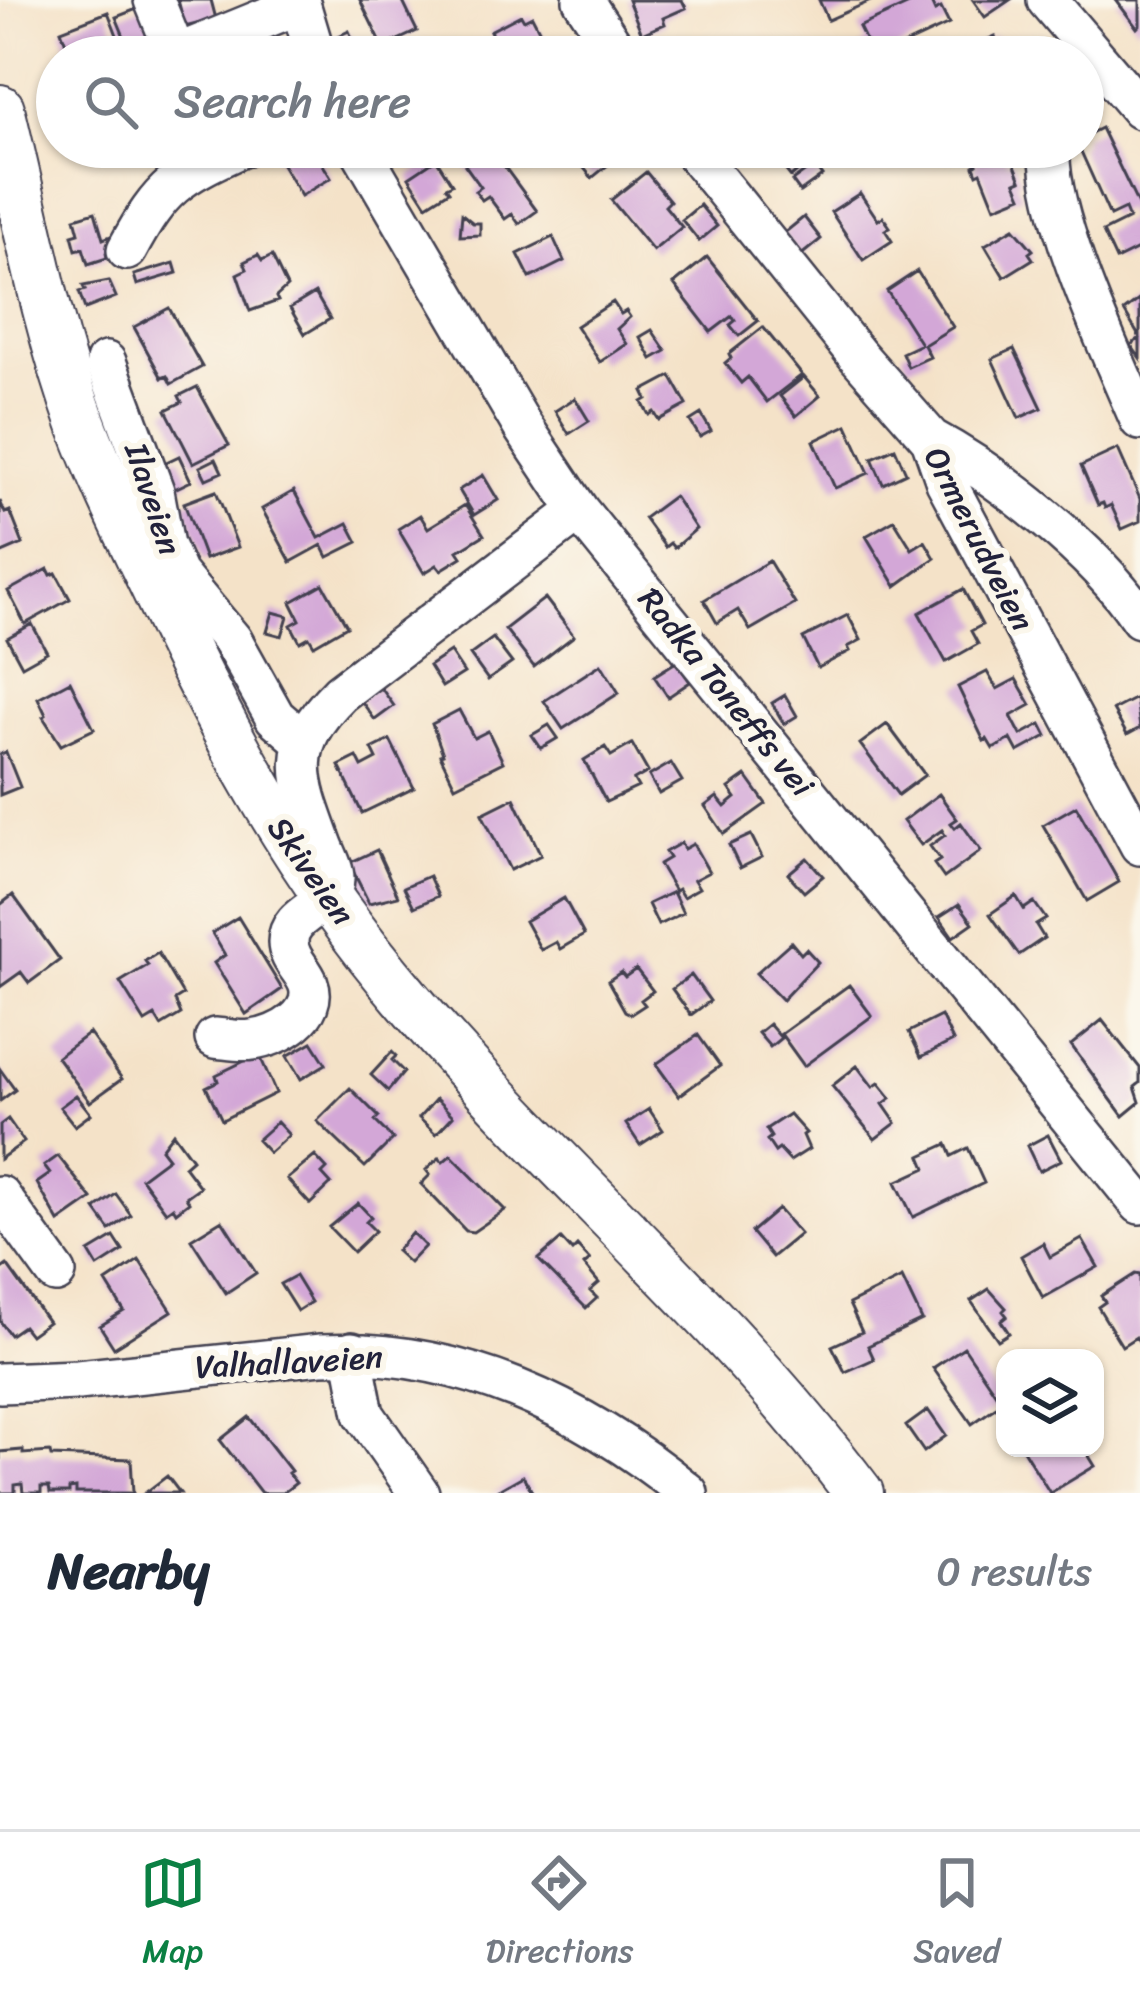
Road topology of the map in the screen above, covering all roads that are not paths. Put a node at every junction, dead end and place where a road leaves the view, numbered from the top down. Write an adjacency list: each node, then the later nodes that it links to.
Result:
1 (154, 0): 5 (street)
2 (583, 0): 8 (street)
3 (1047, 0): 9 (street)
4 (300, 2): 6 (street); 7 (street)
5 (166, 36)
6 (220, 36)
7 (310, 36)
8 (606, 36)
9 (1067, 36)
10 (1104, 76): 12 (street)
11 (0, 109): 25 (main road, Skiveien)
12 (1140, 109)
13 (198, 168): 17 (street)
14 (371, 168): 21 (street, Radka Toneffs vei)
15 (707, 168): 20 (street, Ormerudveien)
16 (1050, 168): 19 (street)
17 (128, 250)
18 (106, 362): 23 (street, Ilaveien)
19 (1140, 420)
20 (931, 439): 22 (street); 24 (street, Ormerudveien)
21 (579, 512): 23 (street); 28 (street, Radka Toneffs vei)
22 (1140, 618)
23 (303, 741): 25 (street)
24 (1140, 845)
25 (326, 899): 26 (street); 34 (main road, Skiveien)
26 (215, 1039)
27 (0, 1196): 29 (street)
28 (1140, 1204)
29 (56, 1274)
30 (352, 1352): 31 (street, Valhallaveien); 32 (street); 33 (street, Valhallaveien)
31 (0, 1383)
32 (419, 1493)
33 (688, 1493)
34 (859, 1493)

